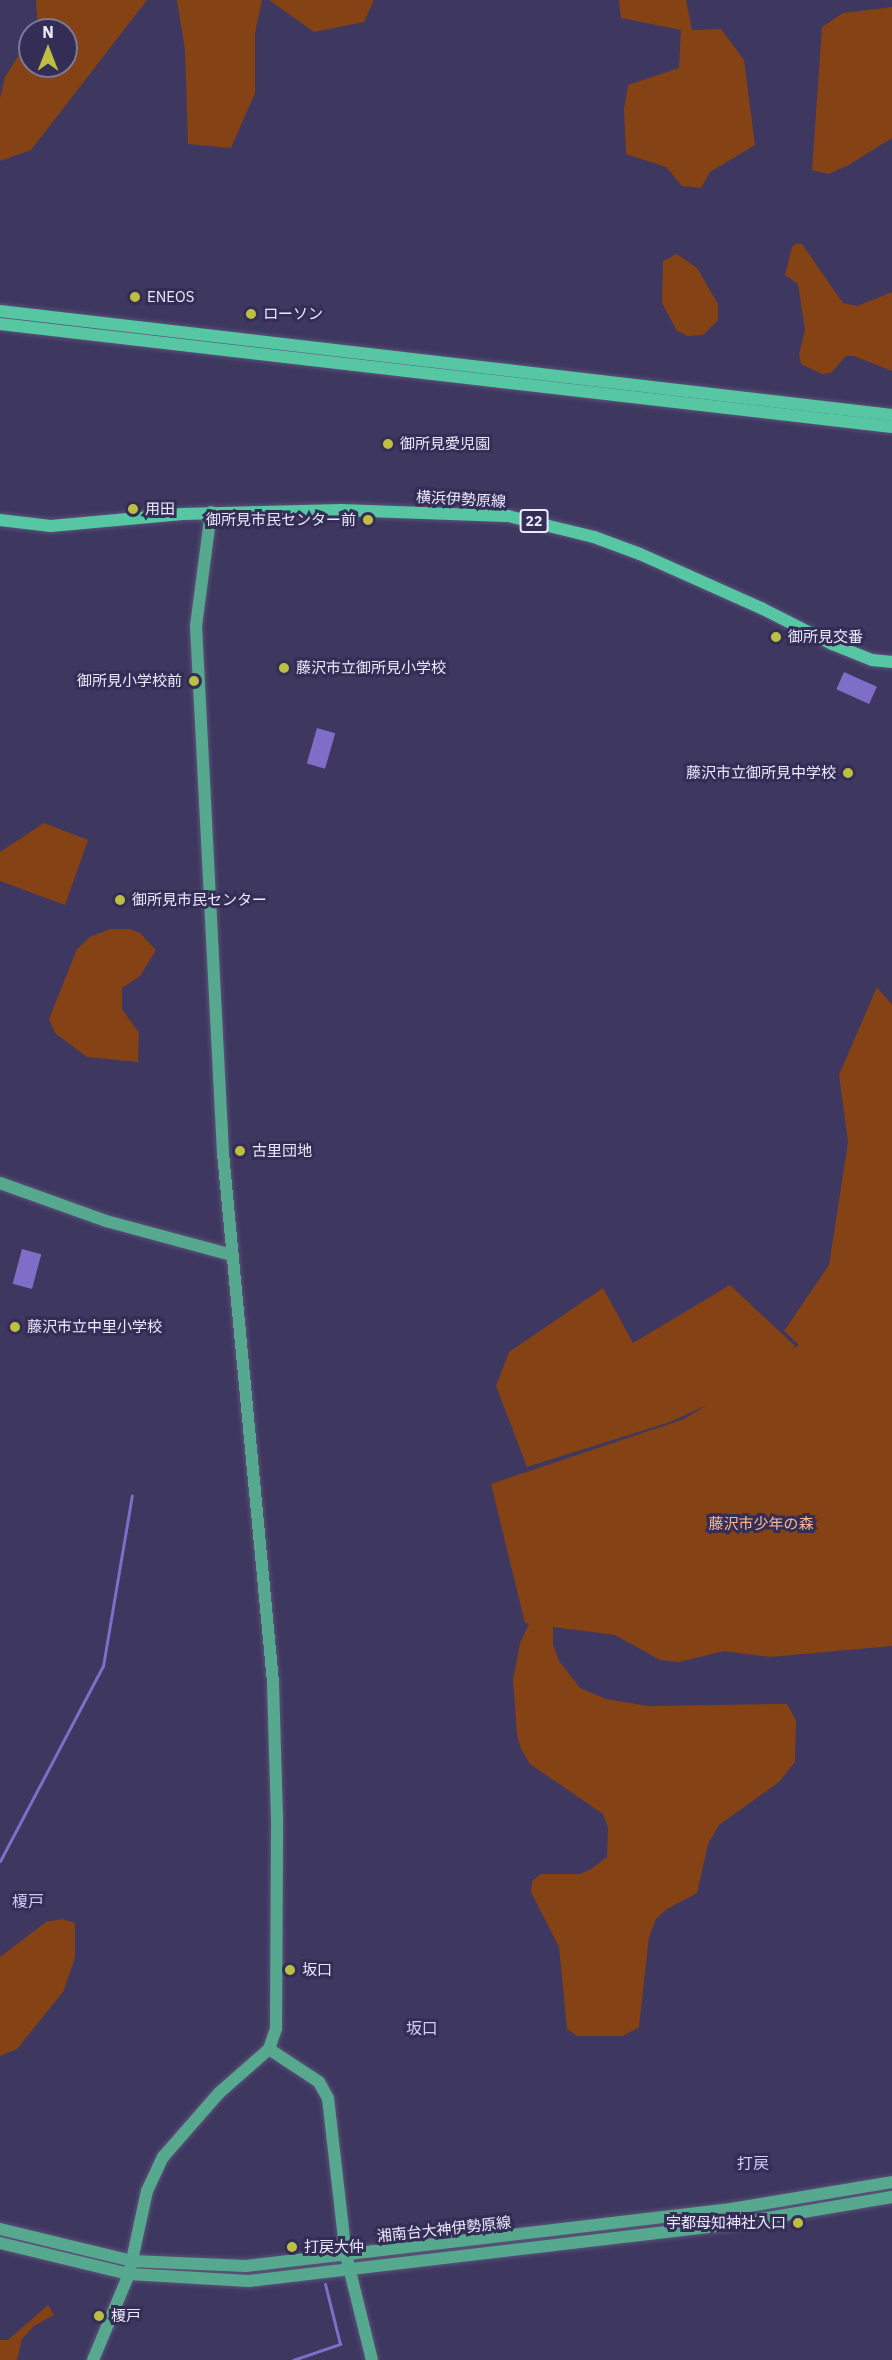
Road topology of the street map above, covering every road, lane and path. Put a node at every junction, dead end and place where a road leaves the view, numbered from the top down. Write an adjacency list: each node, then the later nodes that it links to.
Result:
1 (0, 311): 3 (main road)
2 (0, 324): 4 (main road)
3 (892, 415)
4 (892, 427)
5 (211, 512): 6 (main road, 横浜伊勢原線 / 22); 7 (main road, 横浜伊勢原線 / 22); 11 (street)
6 (0, 520)
7 (872, 660): 8 (main road, 横浜伊勢原線 / 22); 9 (main road)
8 (892, 662)
9 (892, 669)
10 (0, 1182): 11 (street)
11 (232, 1256): 12 (street)
12 (269, 2049): 17 (street); 18 (street)
13 (892, 2182): 17 (street, 湘南台大神伊勢原線)
14 (892, 2197): 19 (street, 湘南台大神伊勢原線)
15 (0, 2229): 18 (street, 湘南台大神伊勢原線)
16 (0, 2243): 18 (street, 湘南台大神伊勢原線)
17 (346, 2255): 18 (street, 湘南台大神伊勢原線); 19 (street)
18 (131, 2267): 19 (street, 湘南台大神伊勢原線); 20 (street)
19 (349, 2268): 21 (street)
20 (93, 2360)
21 (372, 2360)

